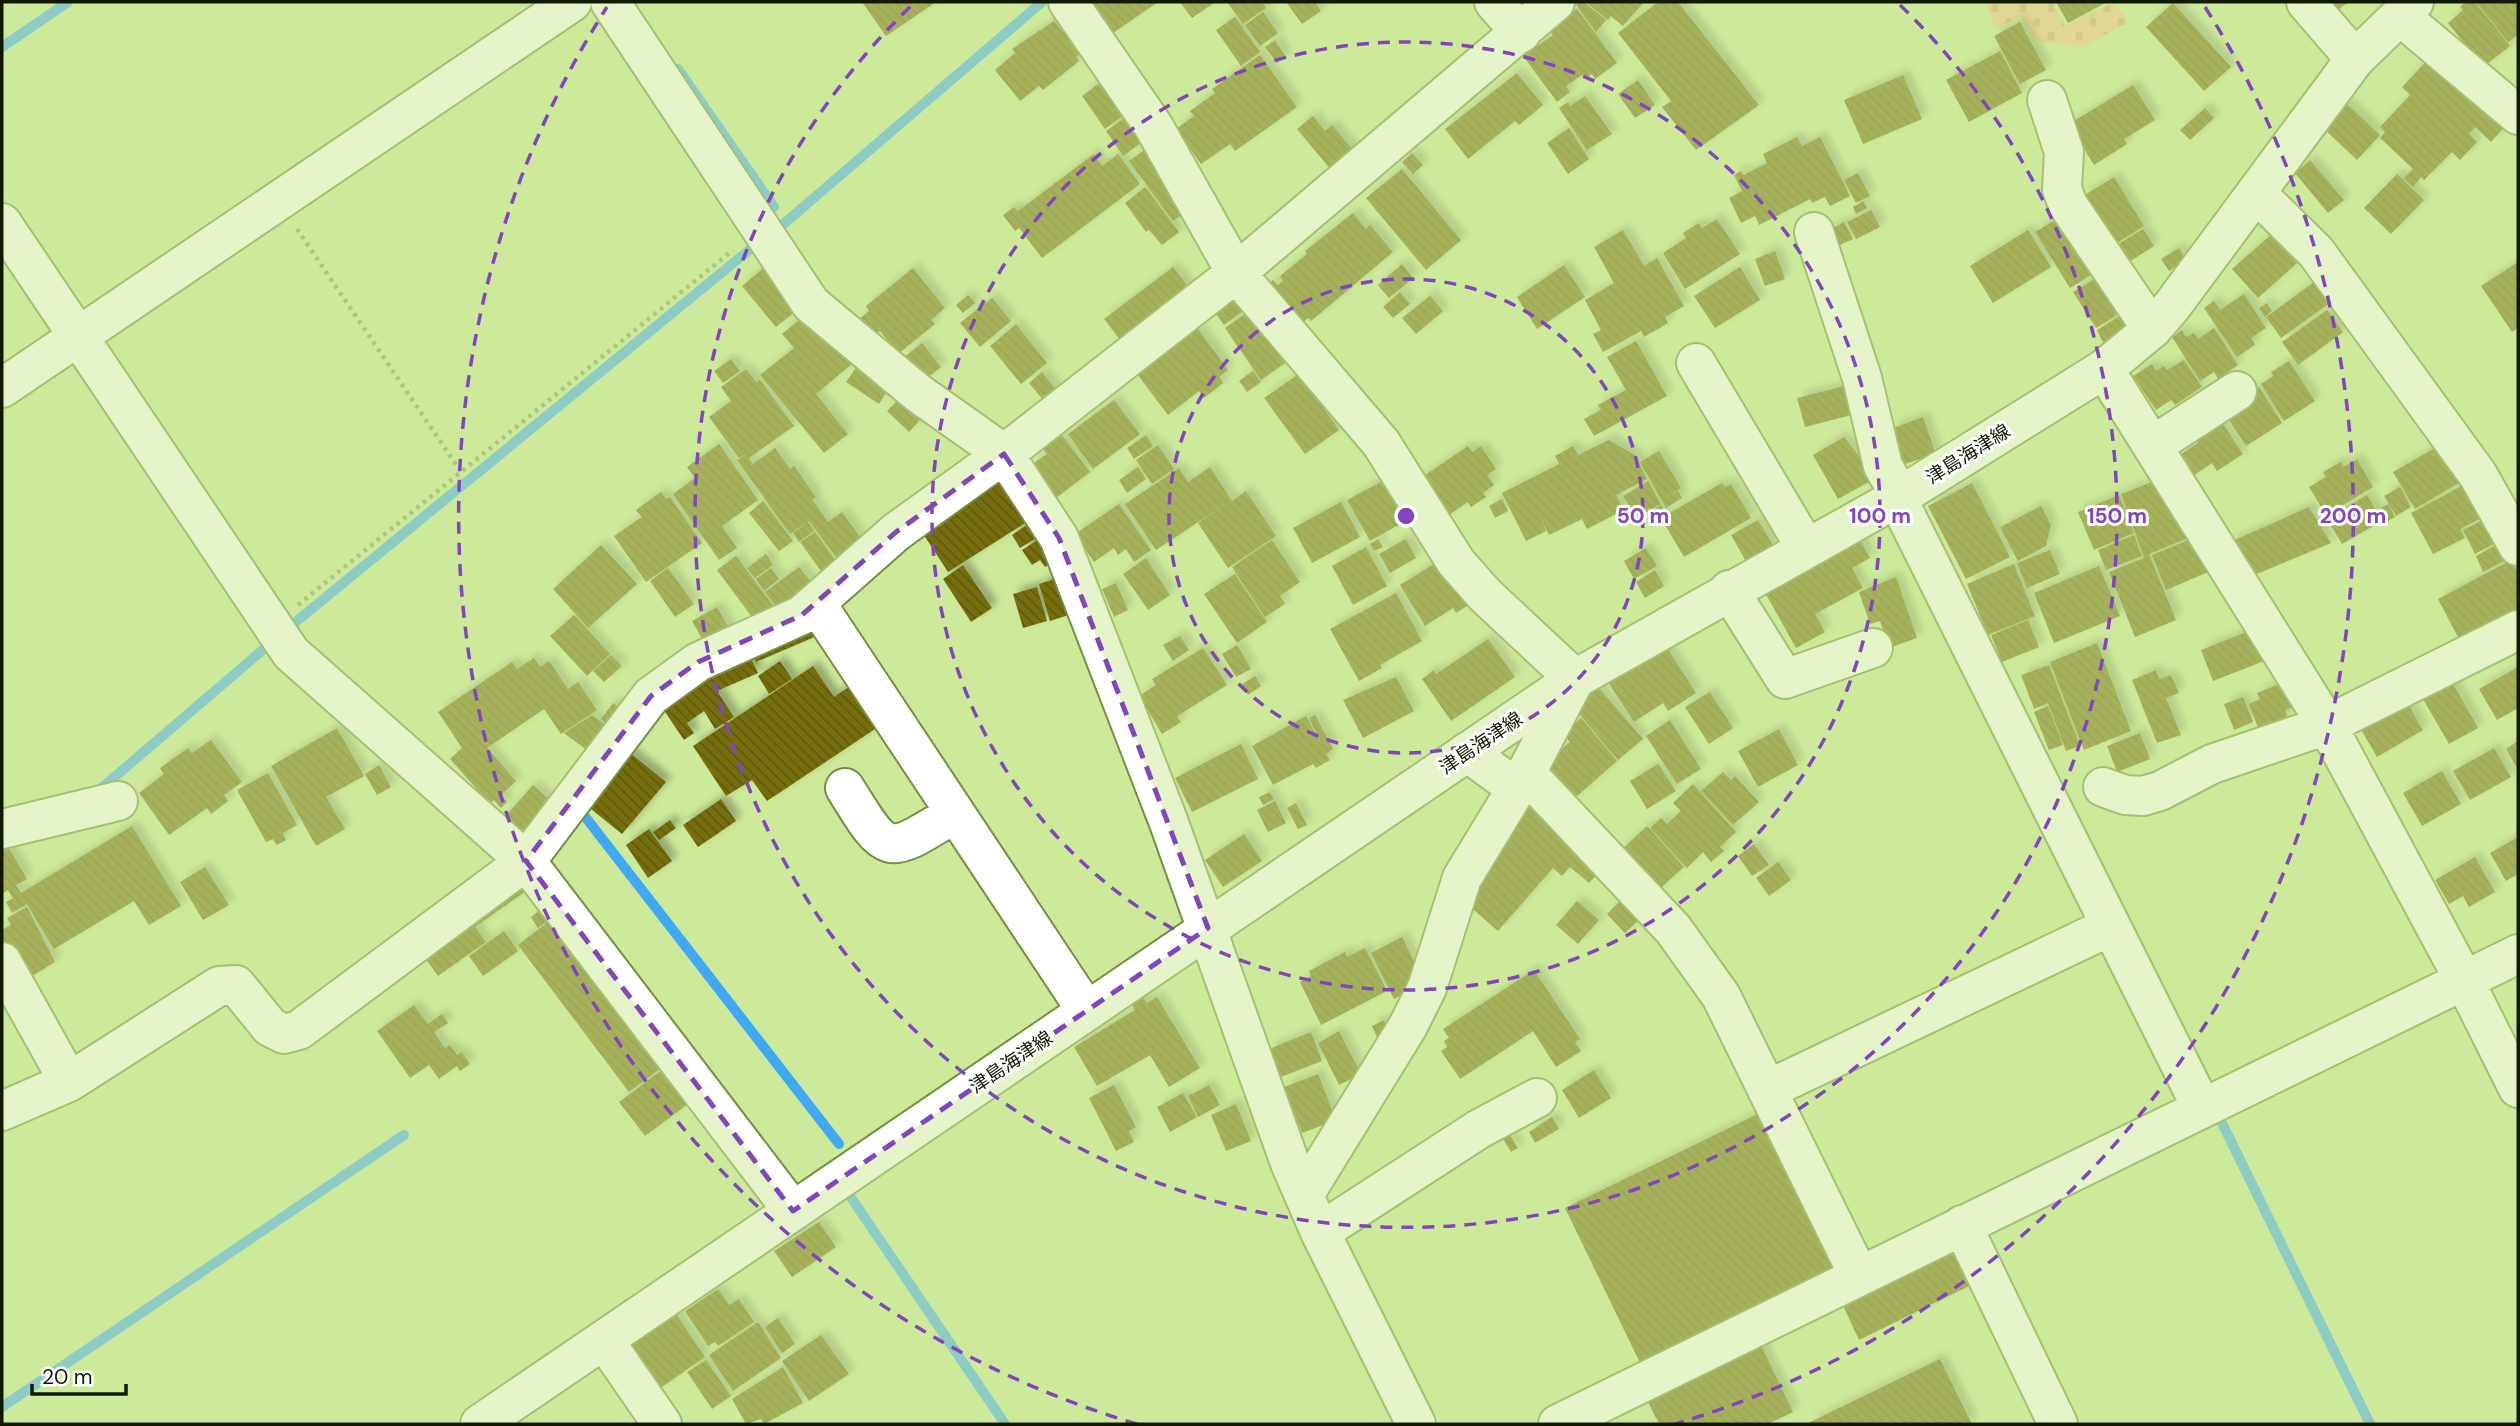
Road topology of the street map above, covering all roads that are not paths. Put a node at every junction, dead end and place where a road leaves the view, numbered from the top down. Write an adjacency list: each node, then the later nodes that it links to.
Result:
1 (572, 2): 17 (street)
2 (610, 2): 23 (street)
3 (1068, 2): 15 (street)
4 (1494, 2): 8 (street)
5 (1555, 2): 8 (street)
6 (2306, 2): 9 (street)
7 (2407, 9): 9 (street, 津島海津線); 11 (street)
8 (1521, 33): 15 (street)
9 (2355, 59): 12 (street, 津島海津線)
10 (2047, 100): 16 (street)
11 (2518, 115)
12 (2256, 192): 16 (street, 津島海津線); 25 (street)
13 (2, 223): 17 (street)
14 (1814, 232): 24 (street)
15 (1236, 273): 23 (street); 31 (street)
16 (2152, 329): 19 (street, 津島海津線)
17 (78, 337): 20 (street); 40 (street)
18 (1696, 363): 26 (street)
19 (2104, 369): 22 (street); 24 (street, 津島海津線)
20 (2, 388)
21 (2237, 391): 22 (street)
22 (2152, 446): 32 (street)
23 (1004, 454): 28 (street); 42 (street)
24 (1899, 497): 26 (street, 津島海津線); 41 (street)
25 (2518, 546)
26 (1806, 548): 27 (street, 津島海津線)
27 (1729, 590): 30 (street); 31 (street, 津島海津線)
28 (816, 603): 38 (street); 40 (street)
29 (2518, 630): 32 (street)
30 (1873, 648)
31 (1575, 679): 33 (street, 津島海津線); 34 (street)
32 (2327, 725): 35 (street); 45 (street)
33 (1467, 752): 34 (street); 42 (street, 津島海津線)
34 (1521, 780): 49 (street); 53 (street)
35 (2103, 787)
36 (845, 788): 38 (street)
37 (118, 801): 39 (street)
38 (955, 813): 46 (street)
39 (2, 829)
40 (526, 861): 47 (street); 54 (street)
41 (2111, 926): 49 (street); 51 (street)
42 (1208, 928): 46 (street, 津島海津線); 53 (street)
43 (2518, 954): 45 (street)
44 (2, 962): 47 (street)
45 (2464, 980): 48 (street); 51 (street)
46 (1086, 1010): 54 (street, 津島海津線)
47 (69, 1082): 52 (street)
48 (2518, 1088)
49 (1767, 1090): 57 (street)
50 (1537, 1098): 56 (street)
51 (2202, 1108): 55 (street)
52 (2, 1111)
53 (1304, 1195): 56 (street)
54 (793, 1211): 58 (street, 津島海津線)
55 (1962, 1225): 57 (street); 63 (street)
56 (1320, 1231): 61 (street)
57 (1859, 1276): 62 (street)
58 (604, 1339): 59 (street, 津島海津線); 60 (street)
59 (480, 1424)
60 (662, 1424)
61 (1416, 1424)
62 (1558, 1424)
63 (2058, 1424)

